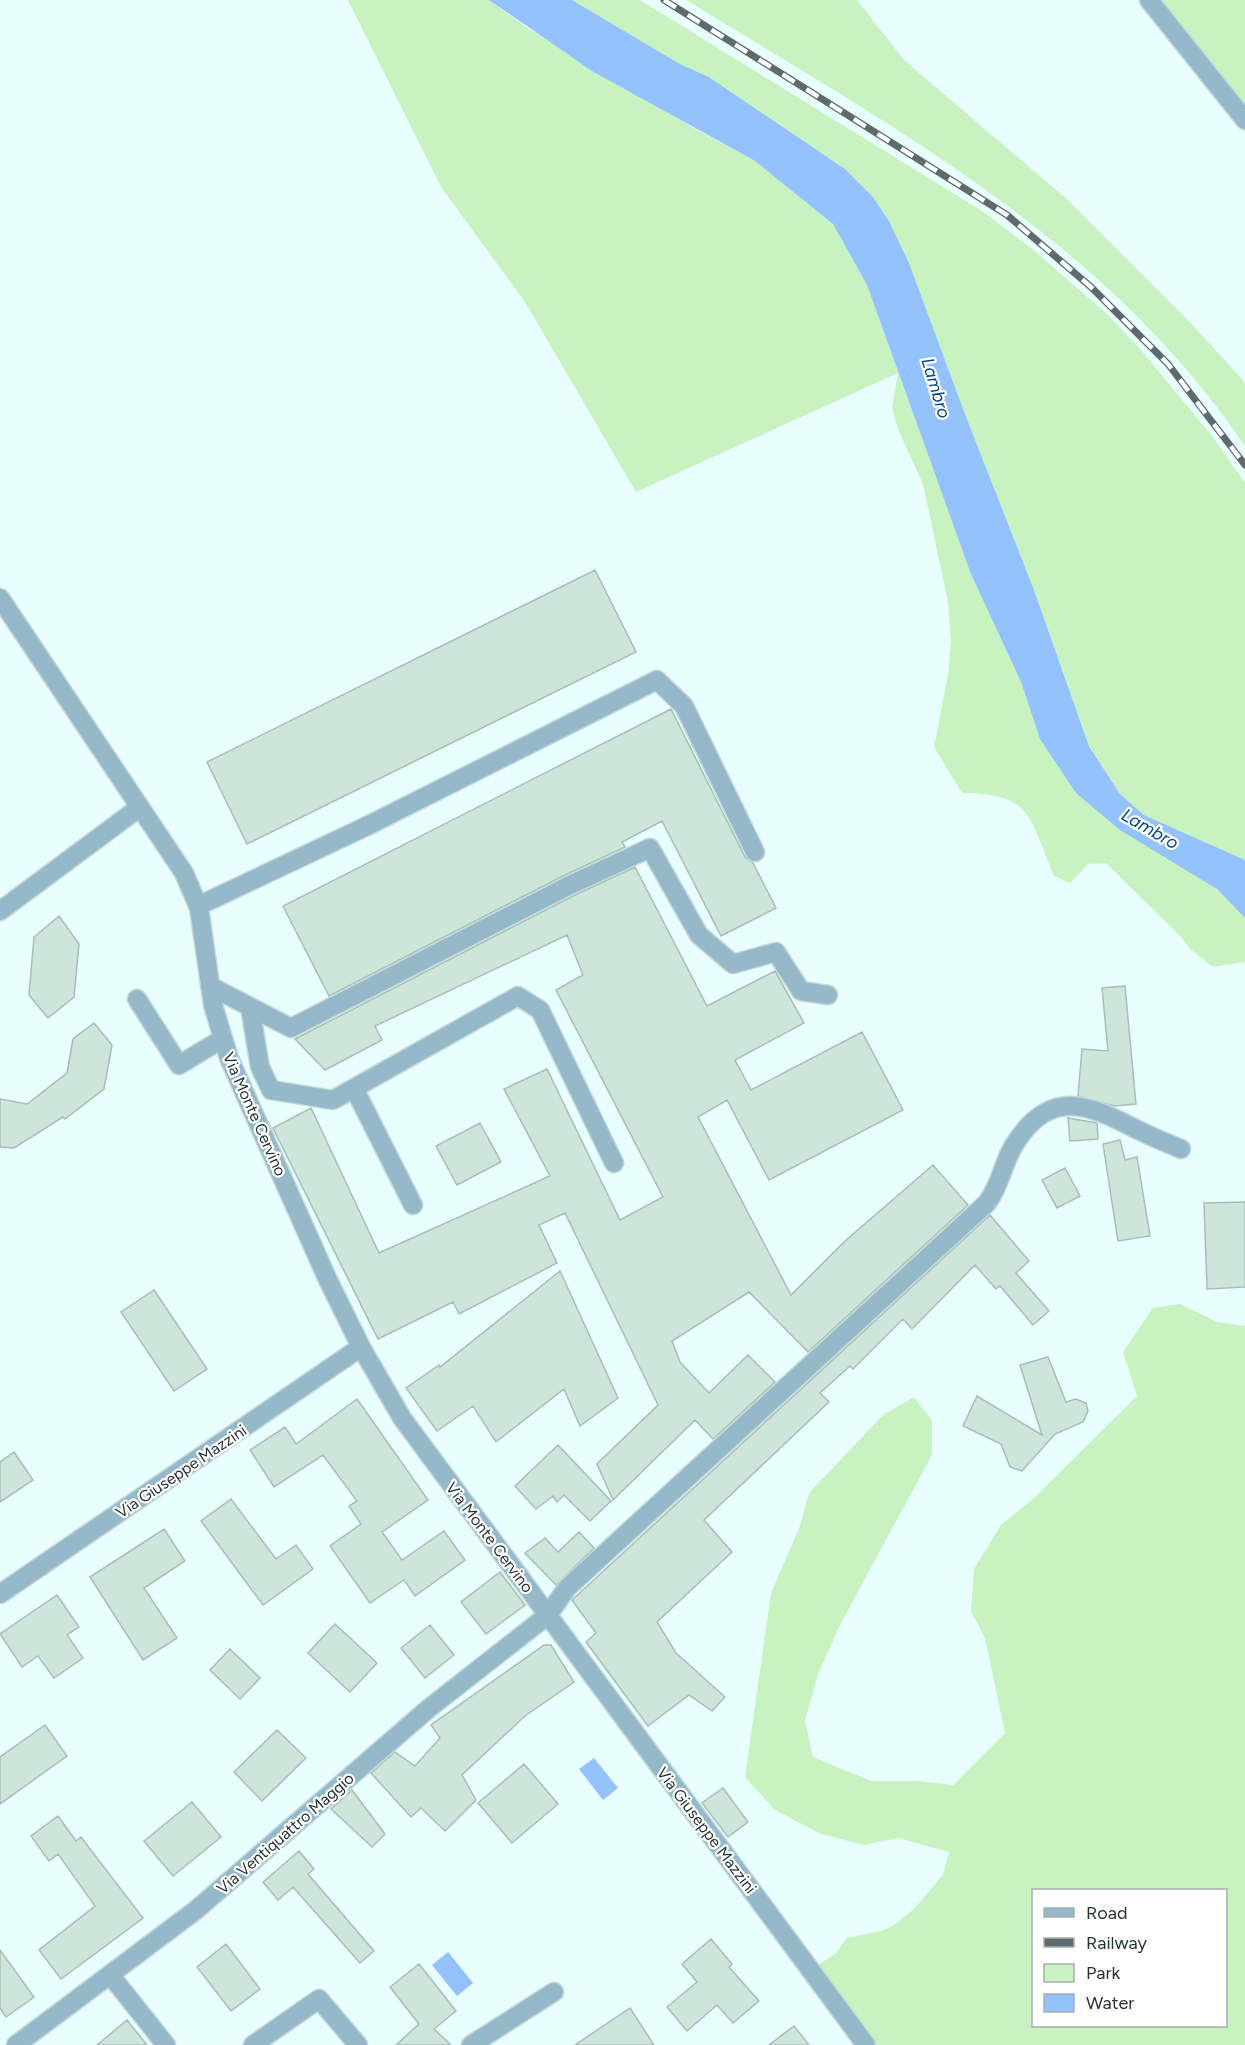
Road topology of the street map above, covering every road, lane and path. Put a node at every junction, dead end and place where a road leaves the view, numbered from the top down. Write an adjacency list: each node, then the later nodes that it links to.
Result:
1 (1149, 0): 2 (street)
2 (1245, 120)
3 (0, 598): 4 (street, Via Monte Cervino)
4 (140, 807): 6 (street, Via Monte Cervino); 7 (street)
5 (755, 852): 6 (street)
6 (198, 906): 8 (street, Via Monte Cervino)
7 (0, 911)
8 (210, 986): 11 (street); 12 (street, Via Monte Cervino)
9 (828, 995): 11 (street)
10 (137, 999): 12 (street)
11 (250, 1007): 13 (street)
12 (222, 1039): 17 (street, Via Monte Cervino)
13 (354, 1088): 15 (street); 16 (street)
14 (1181, 1149): 19 (street, Via Ventiquattro Maggio)
15 (614, 1163)
16 (413, 1204)
17 (361, 1347): 18 (street, Via Giuseppe Mazzini); 19 (street, Via Monte Cervino)
18 (0, 1594)
19 (548, 1615): 20 (street, Via Ventiquattro Maggio); 27 (street, Via Giuseppe Mazzini)
20 (111, 1976): 22 (street, Via Ventiquattro Maggio); 23 (street)
21 (554, 1992): 26 (street)
22 (16, 2045)
23 (166, 2045)
24 (253, 2045): 25 (street)
25 (358, 2045)
26 (471, 2045)
27 (866, 2045)

